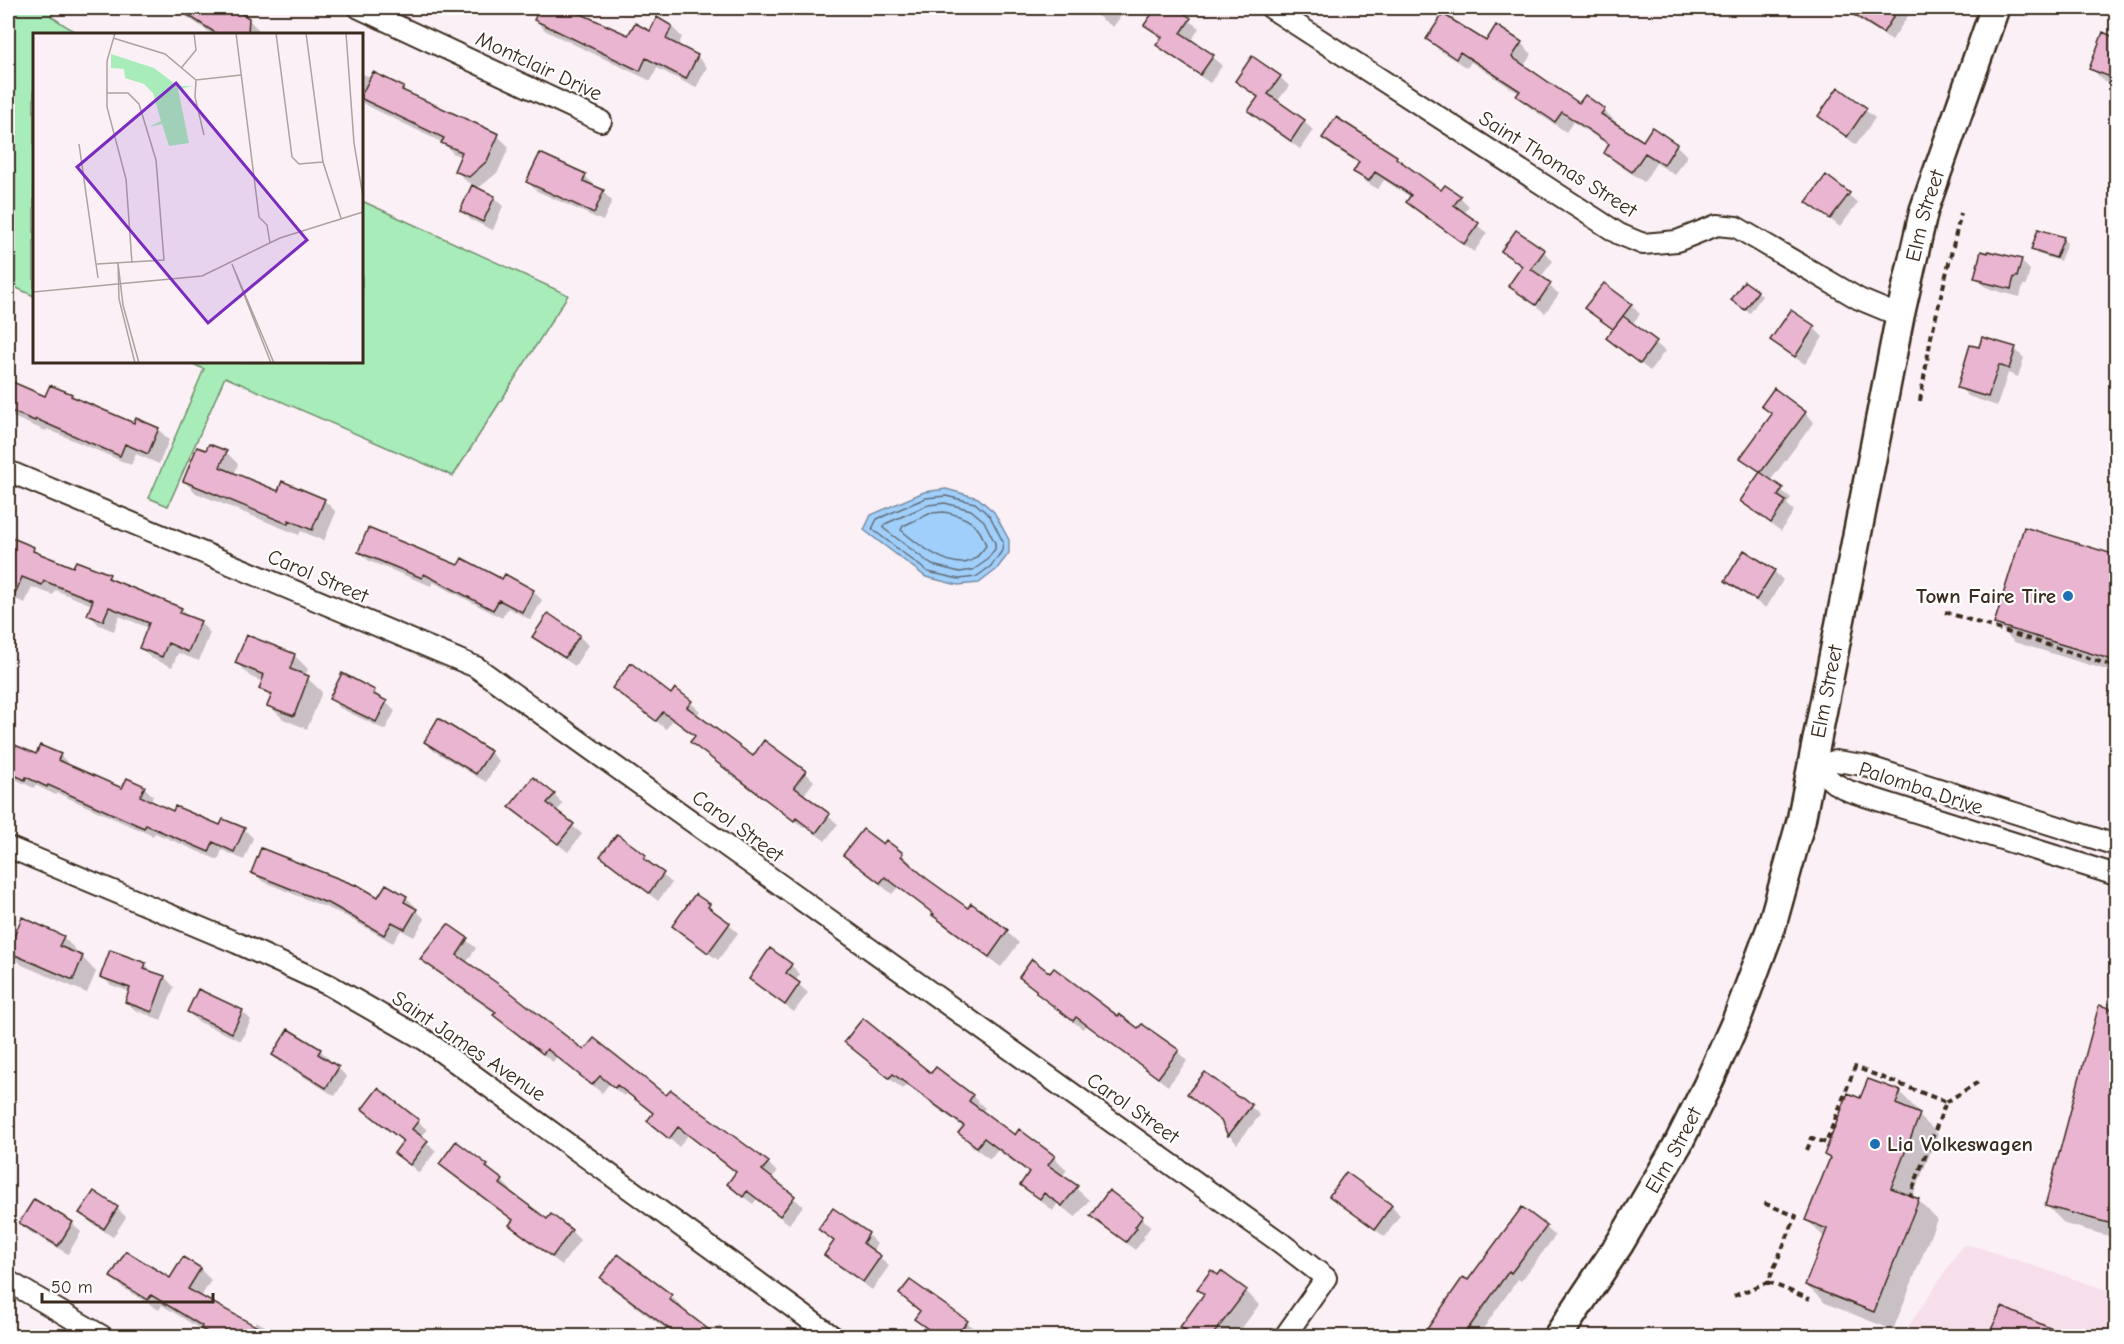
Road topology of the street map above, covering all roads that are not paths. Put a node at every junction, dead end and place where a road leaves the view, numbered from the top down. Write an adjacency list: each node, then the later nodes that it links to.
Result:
1 (359, 8): 4 (street, Montclair Drive)
2 (1271, 8): 5 (street, Saint Thomas Street)
3 (1995, 8): 5 (main road, Elm Street)
4 (601, 121)
5 (1900, 316): 7 (main road, Elm Street)
6 (8, 471): 14 (street, Carol Street)
7 (1813, 765): 8 (street, Palomba Drive); 10 (street, Palomba Drive); 15 (main road, Elm Street)
8 (2116, 845)
9 (8, 847): 13 (street, Saint James Avenue)
10 (2116, 875)
11 (8, 1281): 12 (street)
12 (102, 1336)
13 (832, 1336)
14 (1285, 1336)
15 (1558, 1336)

